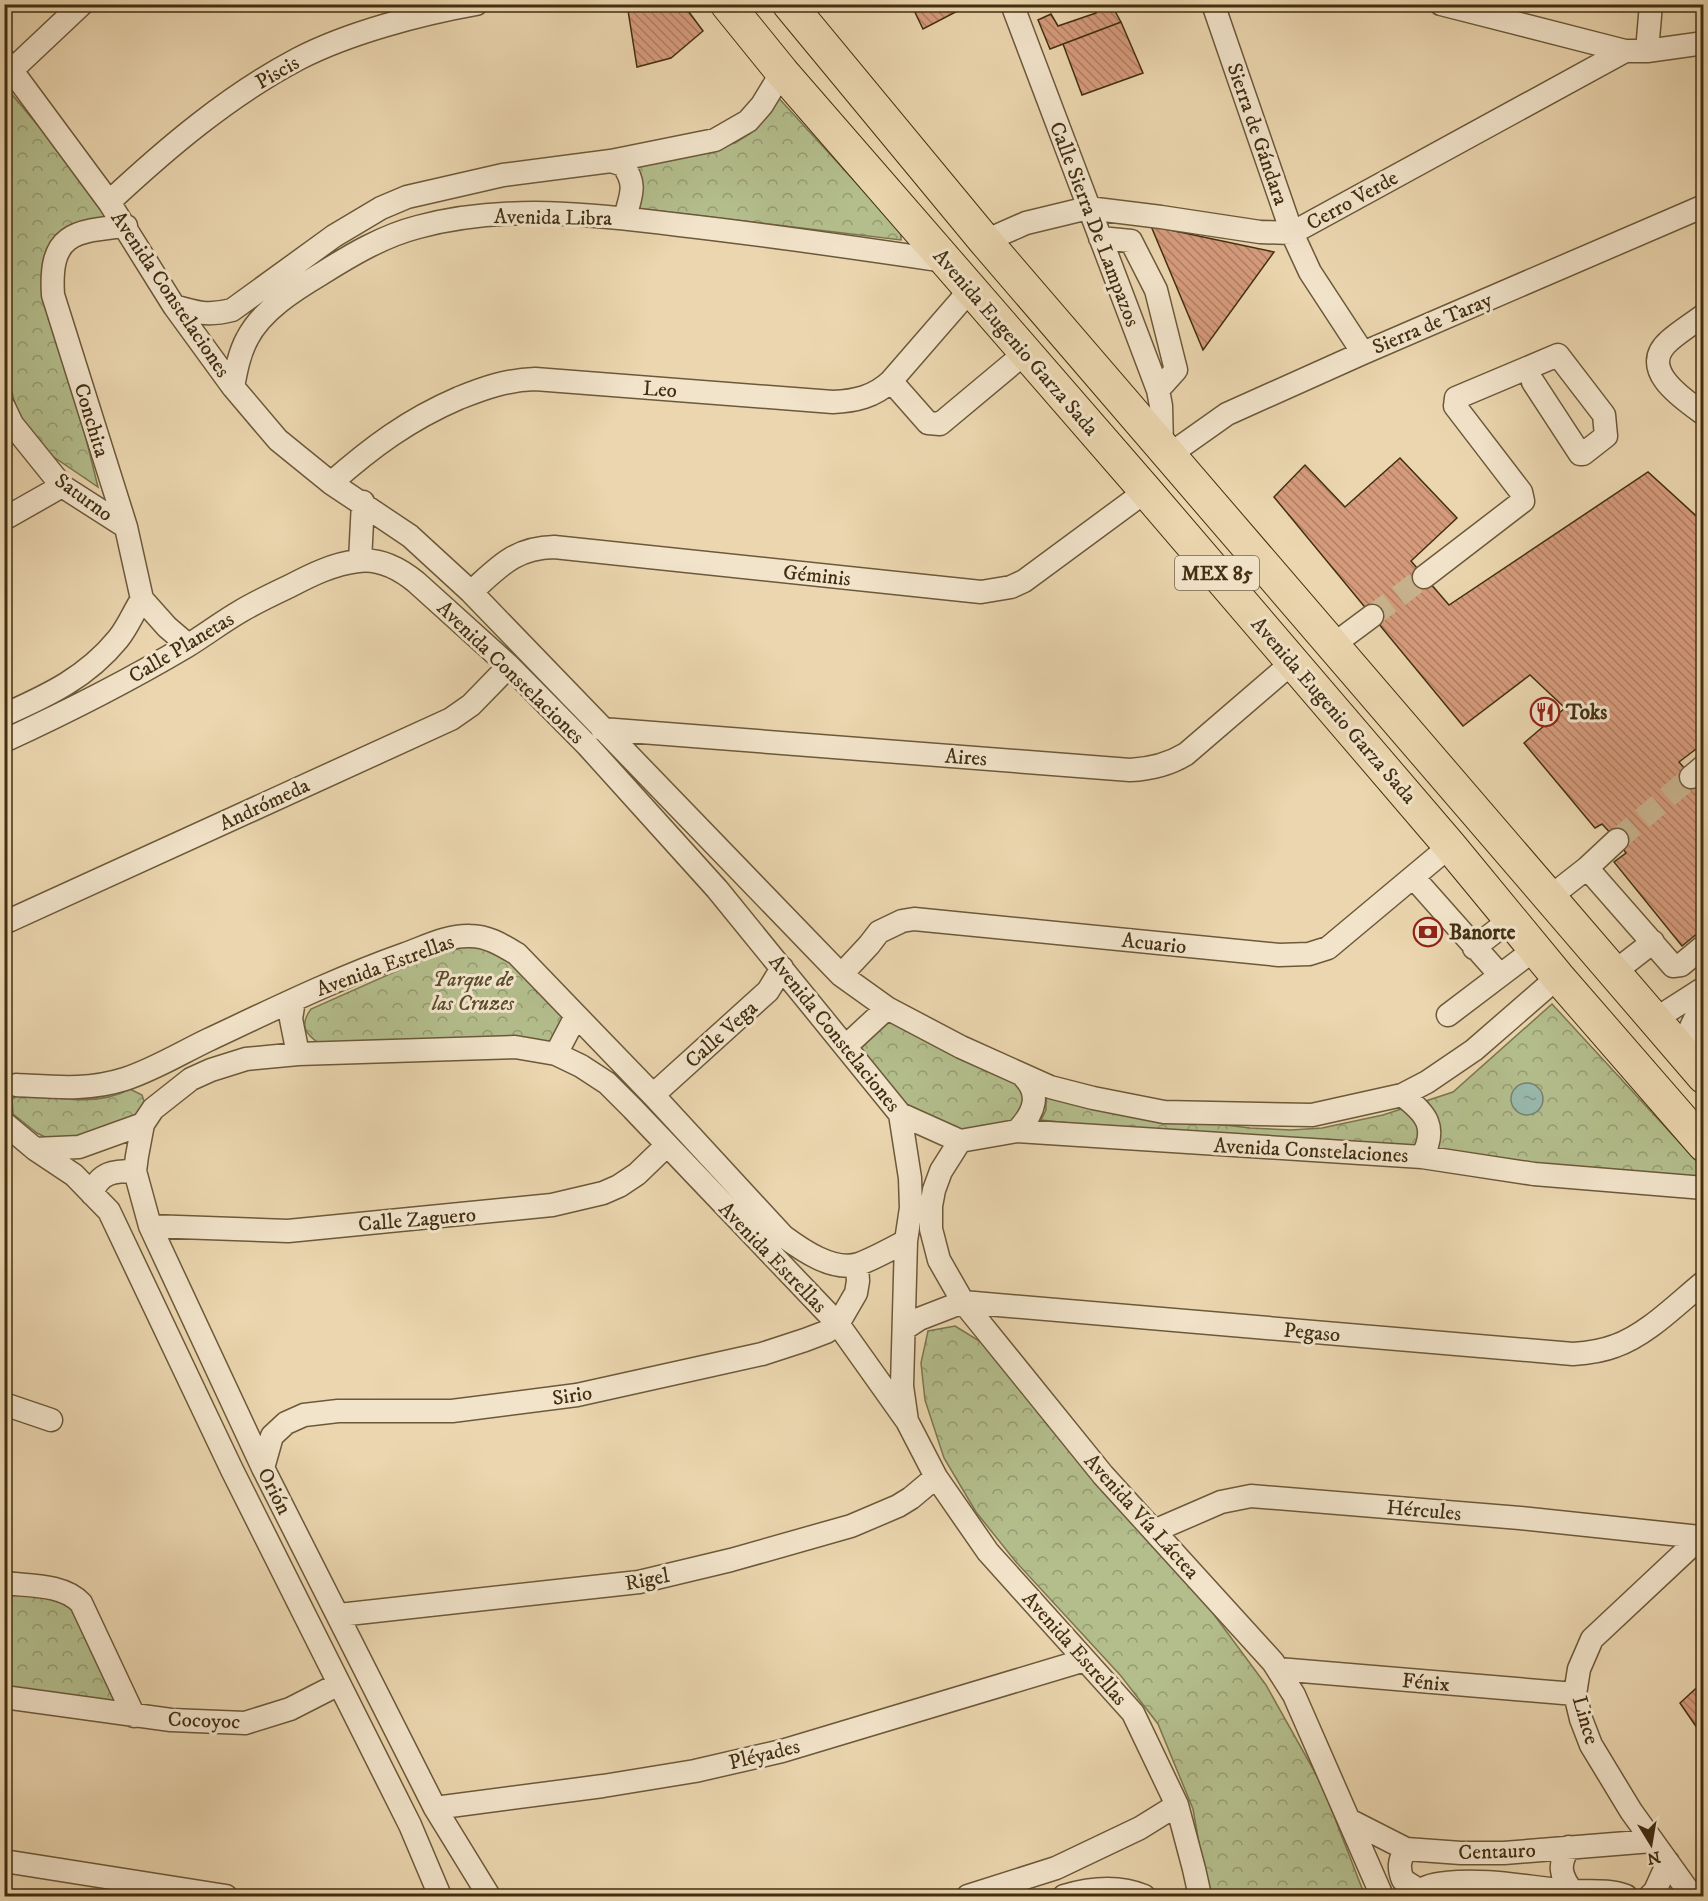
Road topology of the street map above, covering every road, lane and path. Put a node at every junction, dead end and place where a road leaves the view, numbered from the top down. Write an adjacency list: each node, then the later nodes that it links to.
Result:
1 (82, 4): 11 (street)
2 (476, 4): 14 (street, Piscis)
3 (727, 4): 12 (highway, Avenida Eugenio Garza Sada / MEX 85)
4 (789, 4): 21 (highway, Avenida Eugenio Garza Sada / MEX 85)
5 (1012, 4): 16 (street, Calle Sierra De Lampazos)
6 (1213, 4): 19 (street, Sierra de Gándara)
7 (1651, 4): 10 (street)
8 (1446, 5): 10 (street)
9 (1704, 43): 10 (street, Cerro Verde)
10 (1636, 51): 19 (street, Cerro Verde)
11 (9, 65): 14 (street, Avenida Constelaciones)
12 (782, 72): 13 (street, Avenida Libra); 22 (highway, Avenida Eugenio Garza Sada / MEX 85)
13 (611, 160): 17 (street); 24 (street, Avenida Libra)
14 (110, 202): 18 (street, Avenida Constelaciones)
15 (1704, 206): 27 (street, Sierra de Taray)
16 (1088, 208): 19 (street, Cerro Verde); 20 (street, Calle Sierra De Lampazos); 21 (street, Cerro Verde)
17 (625, 218): 22 (street, Avenida Libra); 30 (street, Avenida Libra)
18 (126, 226): 24 (street, Avenida Constelaciones); 40 (street, Conchita)
19 (1292, 233): 27 (street, Sierra de Gándara)
20 (1100, 238): 31 (street, Calle Sierra De Lampazos); 31 (street)
21 (985, 241): 34 (highway, Avenida Eugenio Garza Sada / MEX 85)
22 (945, 261): 23 (highway, Avenida Eugenio Garza Sada / MEX 85)
23 (970, 290): 26 (highway, Avenida Eugenio Garza Sada / MEX 85); 28 (street, Leo)
24 (174, 306): 30 (street, Avenida Constelaciones)
25 (1704, 315): 33 (street)
26 (1025, 353): 28 (street); 37 (highway, Avenida Eugenio Garza Sada / MEX 85)
27 (1363, 353): 34 (street, Sierra de Taray)
28 (891, 381): 35 (street, Leo)
29 (1533, 382): 42 (street)
30 (232, 387): 35 (street, Avenida Constelaciones)
31 (1158, 390): 34 (street, Calle Sierra De Lampazos)
32 (4, 407): 36 (street, Saturno)
33 (1704, 414)
34 (1166, 451): 47 (highway, Avenida Eugenio Garza Sada / MEX 85)
35 (331, 483): 38 (street, Avenida Constelaciones)
36 (62, 486): 39 (street); 40 (street, Saturno)
37 (1146, 491): 43 (street, Géminis); 48 (highway, Avenida Eugenio Garza Sada / MEX 85)
38 (363, 502): 41 (street); 43 (street, Avenida Constelaciones)
39 (4, 519)
40 (126, 527): 44 (street, Conchita)
41 (360, 561): 46 (street, Calle Planetas); 49 (street, Avenida Constelaciones)
42 (1424, 577)
43 (471, 592): 51 (street, Avenida Constelaciones)
44 (142, 599): 46 (street, Conchita); 50 (street, Calle Planetas)
45 (1372, 616): 47 (street)
46 (188, 645): 52 (street, Calle Planetas)
47 (1333, 645): 57 (highway, Avenida Eugenio Garza Sada / MEX 85)
48 (1293, 662): 51 (street, Aires); 54 (highway, Avenida Eugenio Garza Sada / MEX 85)
49 (509, 666): 59 (street, Andrómeda); 64 (street, Avenida Constelaciones)
50 (4, 715)
51 (602, 729): 66 (street, Avenida Constelaciones)
52 (4, 741)
53 (1617, 840): 55 (street)
54 (1450, 846): 56 (street, Acuario); 58 (highway, Avenida Eugenio Garza Sada / MEX 85)
55 (1587, 868): 57 (street); 60 (street)
56 (1413, 877): 62 (street); 66 (street, Acuario)
57 (1550, 897): 65 (highway, Avenida Eugenio Garza Sada / MEX 85)
58 (1511, 919): 62 (street); 63 (highway, Avenida Eugenio Garza Sada / MEX 85)
59 (4, 923)
60 (1653, 942): 61 (street); 65 (street)
61 (1704, 946)
62 (1474, 948): 67 (street)
63 (1535, 949): 67 (street); 68 (highway, Avenida Eugenio Garza Sada / MEX 85)
64 (782, 968): 76 (street, Avenida Constelaciones); 83 (street, Calle Vega)
65 (1613, 973): 75 (highway, Avenida Eugenio Garza Sada / MEX 85)
66 (841, 975): 72 (street, Avenida Constelaciones)
67 (1500, 975): 73 (street)
68 (1558, 977): 84 (street, Avenida Constelaciones); 90 (highway, Avenida Eugenio Garza Sada / MEX 85)
69 (1704, 988): 75 (street)
70 (294, 1000): 74 (street, Avenida Estrellas); 77 (street); 81 (street, Avenida Estrellas)
71 (1704, 1000): 79 (street)
72 (887, 1008): 76 (street); 80 (street, Avenida Constelaciones)
73 (1448, 1015)
74 (576, 1016): 78 (street); 83 (street, Avenida Estrellas)
75 (1654, 1020): 79 (highway, Avenida Eugenio Garza Sada / MEX 85)
76 (846, 1046): 85 (street, Avenida Constelaciones)
77 (298, 1054): 78 (street, Avenida Estrellas); 86 (street, Avenida Estrellas)
78 (556, 1054): 91 (street, Avenida Estrellas)
79 (1695, 1055)
80 (1021, 1074): 84 (street, Avenida Constelaciones); 88 (street)
81 (127, 1078): 82 (street, Avenida Estrellas); 86 (street)
82 (8, 1086)
83 (653, 1095): 99 (street, Avenida Estrellas)
84 (1402, 1095): 93 (street)
85 (900, 1114): 89 (street, Avenida Constelaciones); 98 (street)
86 (148, 1117): 92 (street, Avenida Estrellas); 94 (street, Orión)
87 (4, 1123): 92 (street, Orión)
88 (1017, 1131): 89 (street, Avenida Constelaciones); 93 (street, Avenida Constelaciones)
89 (960, 1141): 101 (street, Avenida Vía Láctea)
90 (1704, 1145)
91 (666, 1146): 97 (street, Calle Zaguero); 102 (street, Avenida Estrellas)
92 (35, 1149): 96 (street, Orión)
93 (1422, 1157): 95 (street, Avenida Constelaciones)
94 (135, 1171): 96 (street); 97 (street, Orión)
95 (1704, 1188)
96 (92, 1194): 115 (street, Orión)
97 (150, 1226): 107 (street, Orión)
98 (906, 1241): 99 (street); 103 (street)
99 (857, 1265): 102 (street)
100 (1704, 1282): 101 (street, Pegaso)
101 (963, 1302): 103 (street, Pegaso); 109 (street, Avenida Vía Láctea)
102 (838, 1324): 106 (street, Avenida Estrellas); 107 (street, Sirio)
103 (904, 1329): 106 (street, Avenida Estrellas)
104 (5, 1404): 105 (street)
105 (51, 1420)
106 (907, 1421): 108 (street, Avenida Estrellas)
107 (263, 1468): 112 (street, Orión)
108 (936, 1477): 112 (street, Rigel); 113 (street, Avenida Estrellas)
109 (1154, 1531): 110 (street, Hércules); 114 (street, Avenida Vía Láctea)
110 (1702, 1535): 116 (street, Lince)
111 (4, 1583): 118 (street)
112 (339, 1615): 120 (street, Orión)
113 (1085, 1660): 119 (street, Avenida Estrellas); 120 (street, Pléyades)
114 (1278, 1669): 116 (street, Fénix); 121 (street, Avenida Vía Láctea)
115 (339, 1684): 118 (street, Cocoyoc); 130 (street, Orión)
116 (1575, 1694): 122 (street, Lince)
117 (4, 1697): 118 (street, Cocoyoc)
118 (134, 1716)
119 (1178, 1805): 132 (street); 135 (street, Avenida Estrellas)
120 (435, 1808): 131 (street, Orión)
121 (1349, 1820): 124 (street, Centauro); 136 (street, Avenida Vía Láctea)
122 (1652, 1841): 123 (street, Centauro); 126 (street, Lince)
123 (1569, 1847): 124 (street, Centauro); 127 (street)
124 (1406, 1849): 128 (street)
125 (4, 1861): 129 (street)
126 (1668, 1862): 138 (street); 139 (street, Lince)
127 (1572, 1891): 128 (street, Centauro); 137 (street, Centauro)
128 (1416, 1893)
129 (226, 1896)
130 (440, 1896)
131 (489, 1896)
132 (968, 1896)
133 (1064, 1896): 134 (street)
134 (1144, 1896)
135 (1200, 1896)
136 (1382, 1896)
137 (1626, 1896)
138 (1650, 1896)
139 (1692, 1896)

